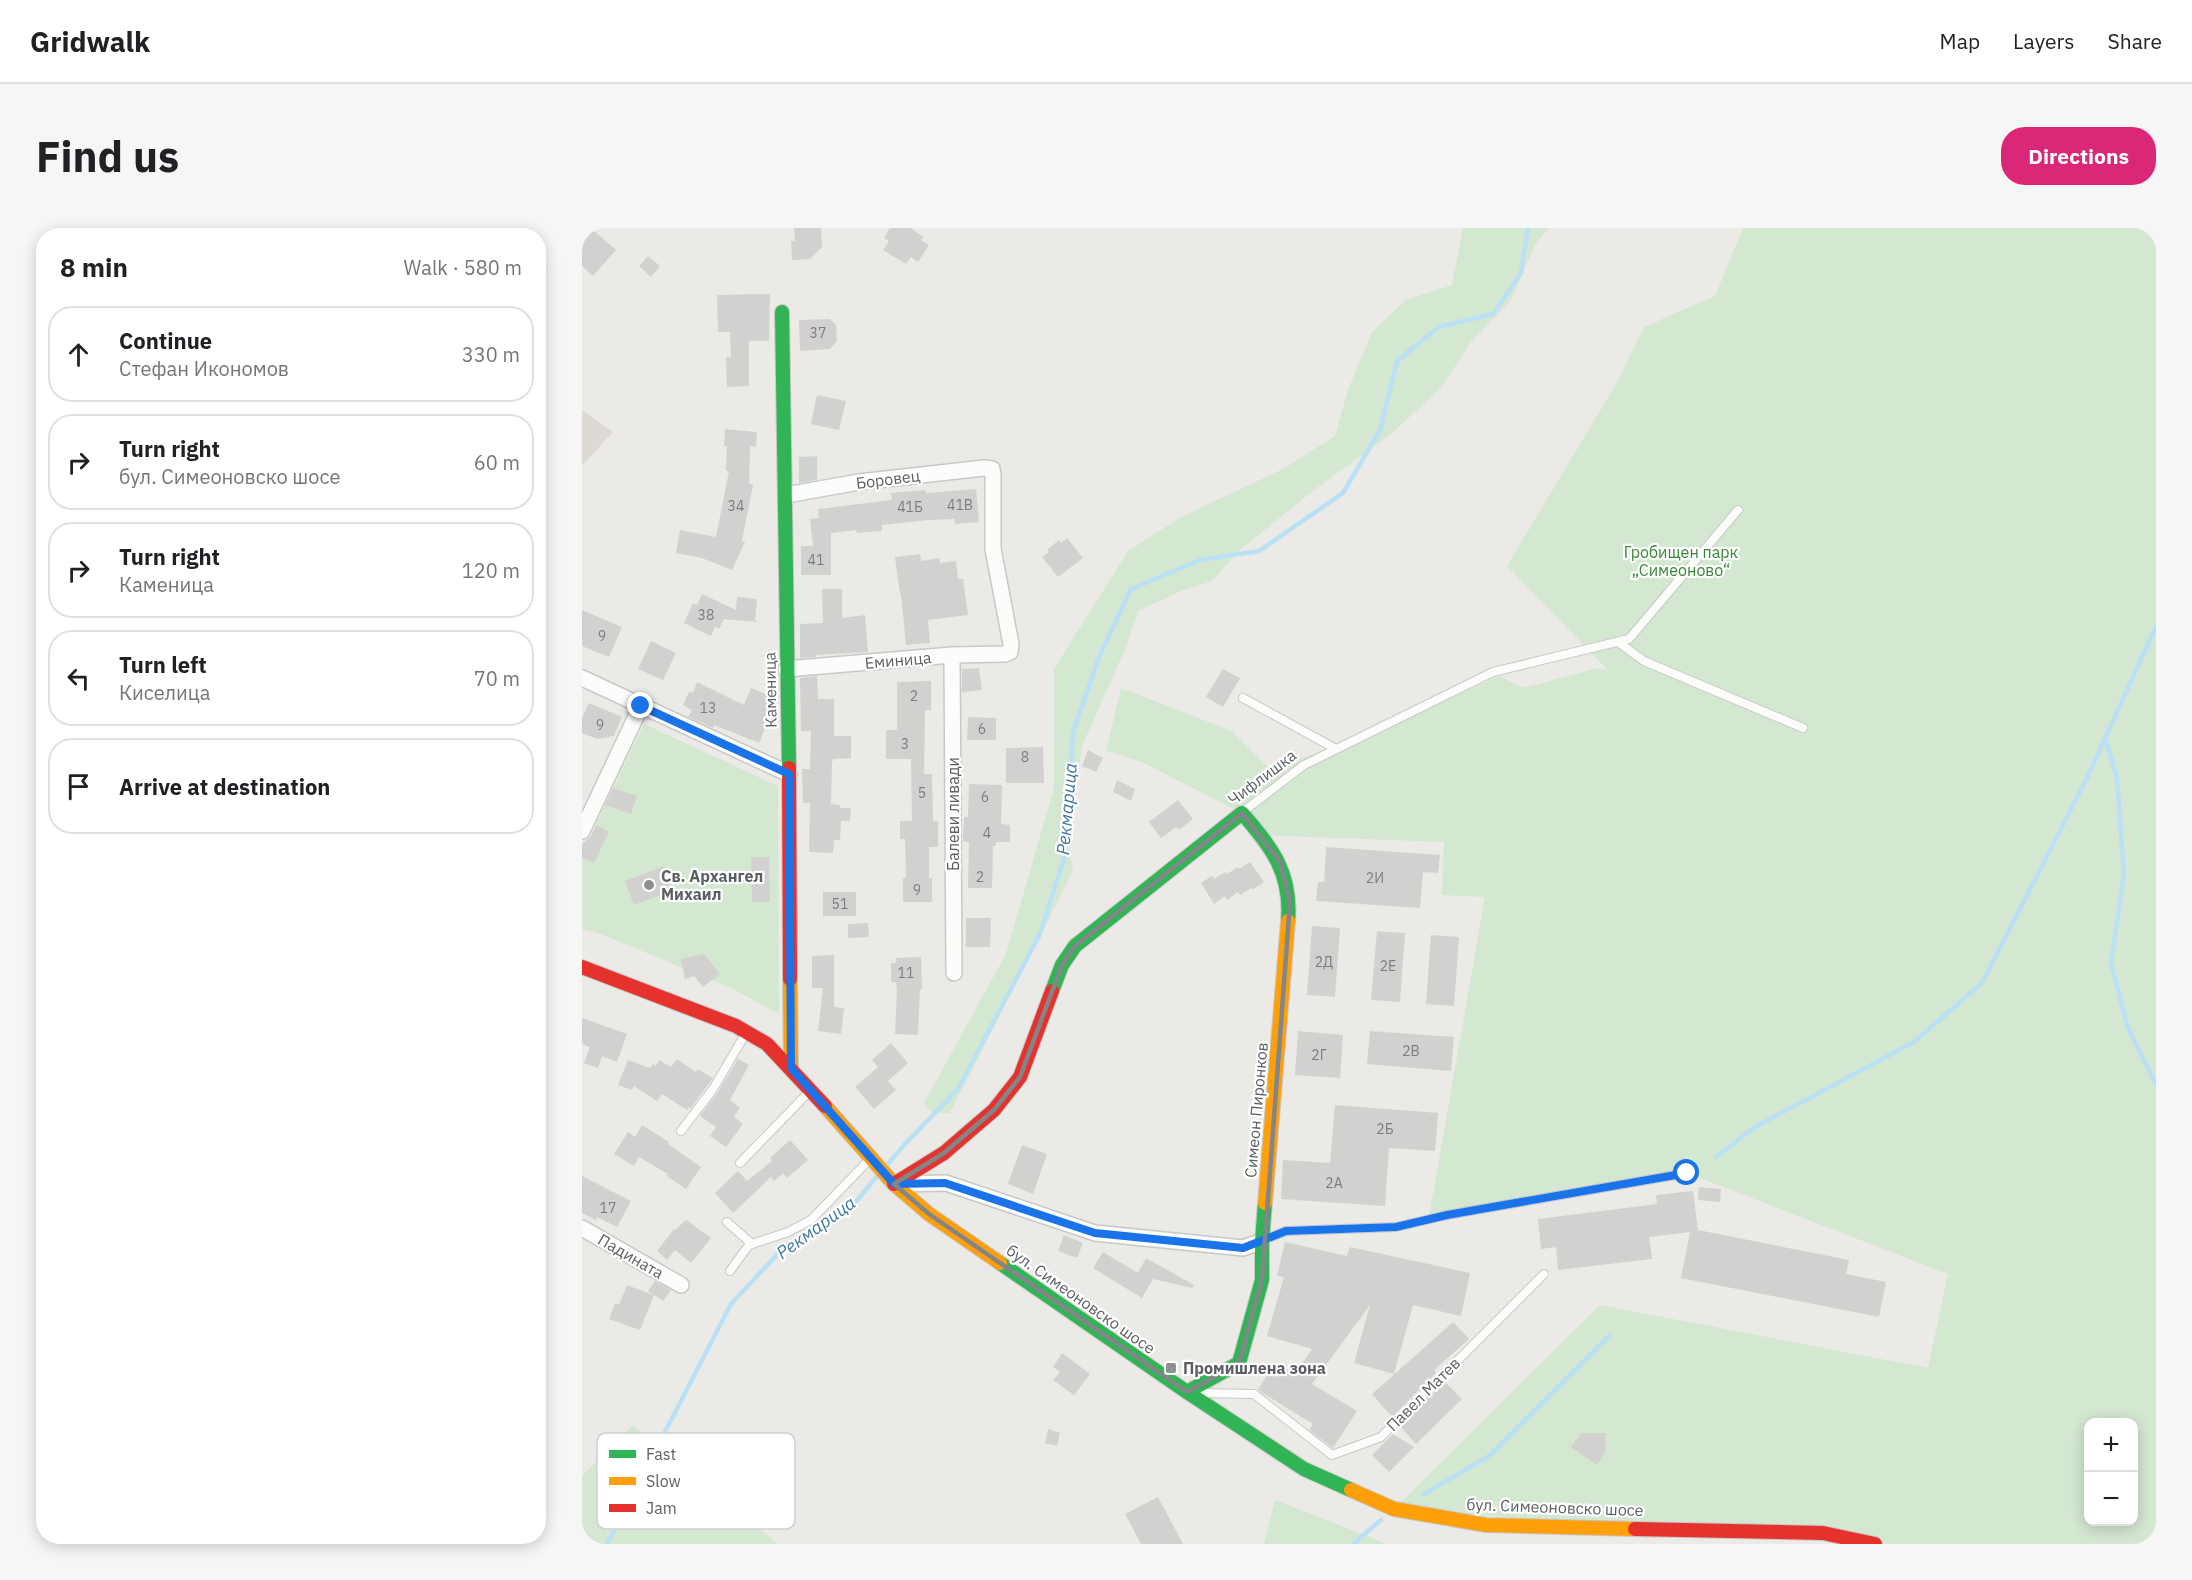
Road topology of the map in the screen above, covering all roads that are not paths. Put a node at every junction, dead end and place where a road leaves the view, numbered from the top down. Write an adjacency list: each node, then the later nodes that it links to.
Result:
1 (782, 312): 2 (street, Каменица)
2 (786, 495): 5 (street, Боровец); 7 (street, Каменица)
3 (1738, 510): 4 (lane, Чифлишка)
4 (1618, 642): 11 (lane); 12 (lane, Чифлишка)
5 (1010, 652): 6 (street, Еминица)
6 (952, 655): 7 (street, Еминица); 17 (street, Балеви ливади)
7 (786, 669): 13 (street, Каменица)
8 (582, 678): 10 (street)
9 (1243, 698): 12 (lane)
10 (641, 706): 13 (street); 15 (street)
11 (1803, 728)
12 (1336, 749): 14 (lane, Чифлишка)
13 (789, 774): 19 (street, Каменица)
14 (1242, 813): 25 (street, Чифлишка); 28 (street, Симеон Пиронков)
15 (582, 831)
16 (582, 967): 18 (street, бул. Симеоновско шосе)
17 (954, 973)
18 (746, 1032): 19 (street, бул. Симеоновско шосе); 21 (lane)
19 (791, 1068): 20 (street, бул. Симеоновско шосе)
20 (811, 1091): 22 (street, бул. Симеоновско шосе); 23 (lane)
21 (681, 1131)
22 (873, 1160): 25 (street, бул. Симеоновско шосе); 29 (lane)
23 (740, 1163)
24 (1687, 1173): 28 (lane)
25 (892, 1181): 28 (street); 33 (street, бул. Симеоновско шосе)
26 (727, 1221): 29 (lane)
27 (582, 1228): 32 (street, Падината)
28 (1262, 1240): 33 (street, Симеон Пиронков)
29 (752, 1244): 30 (lane)
30 (730, 1271)
31 (1544, 1274): 33 (lane, Павел Матев)
32 (681, 1285)
33 (1187, 1392): 34 (street, бул. Симеоновско шосе)
34 (1875, 1544)

